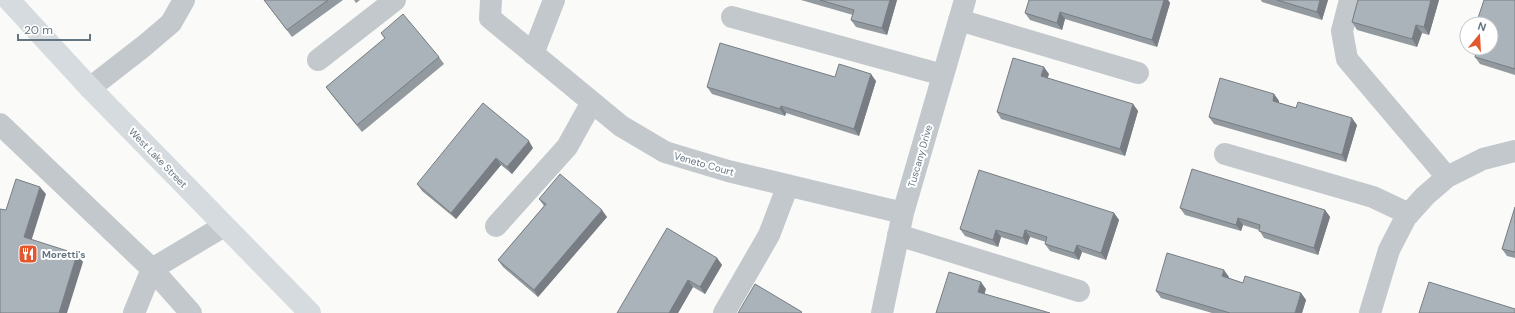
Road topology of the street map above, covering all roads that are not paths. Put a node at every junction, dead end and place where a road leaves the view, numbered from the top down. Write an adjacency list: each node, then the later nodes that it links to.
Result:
1 (9, 0): 13 (highway, West Lake Street)
2 (184, 0): 13 (street)
3 (395, 0): 10 (street)
4 (491, 0): 9 (street, Veneto Court)
5 (554, 0): 9 (street)
6 (1350, 0): 18 (street)
7 (962, 10): 11 (street); 12 (street, Tuscany Drive)
8 (732, 17): 12 (street)
9 (533, 54): 14 (street, Veneto Court)
10 (318, 60)
11 (1138, 73)
12 (943, 75): 20 (street, Tuscany Drive)
13 (90, 88): 22 (highway, West Lake Street)
14 (592, 102): 19 (street, Veneto Court); 23 (street)
15 (0, 124): 25 (street)
16 (1515, 151): 18 (street)
17 (1225, 154): 21 (street)
18 (1447, 177): 21 (street)
19 (788, 185): 20 (street, Veneto Court); 30 (street)
20 (903, 213): 24 (street, Tuscany Drive)
21 (1409, 214): 32 (street)
22 (224, 226): 25 (street); 29 (highway, West Lake Street)
23 (496, 226)
24 (898, 235): 26 (street); 31 (street, Tuscany Drive)
25 (152, 269): 27 (street); 28 (street)
26 (1079, 291)
27 (134, 313)
28 (191, 313)
29 (310, 313)
30 (724, 313)
31 (882, 313)
32 (1370, 313)

